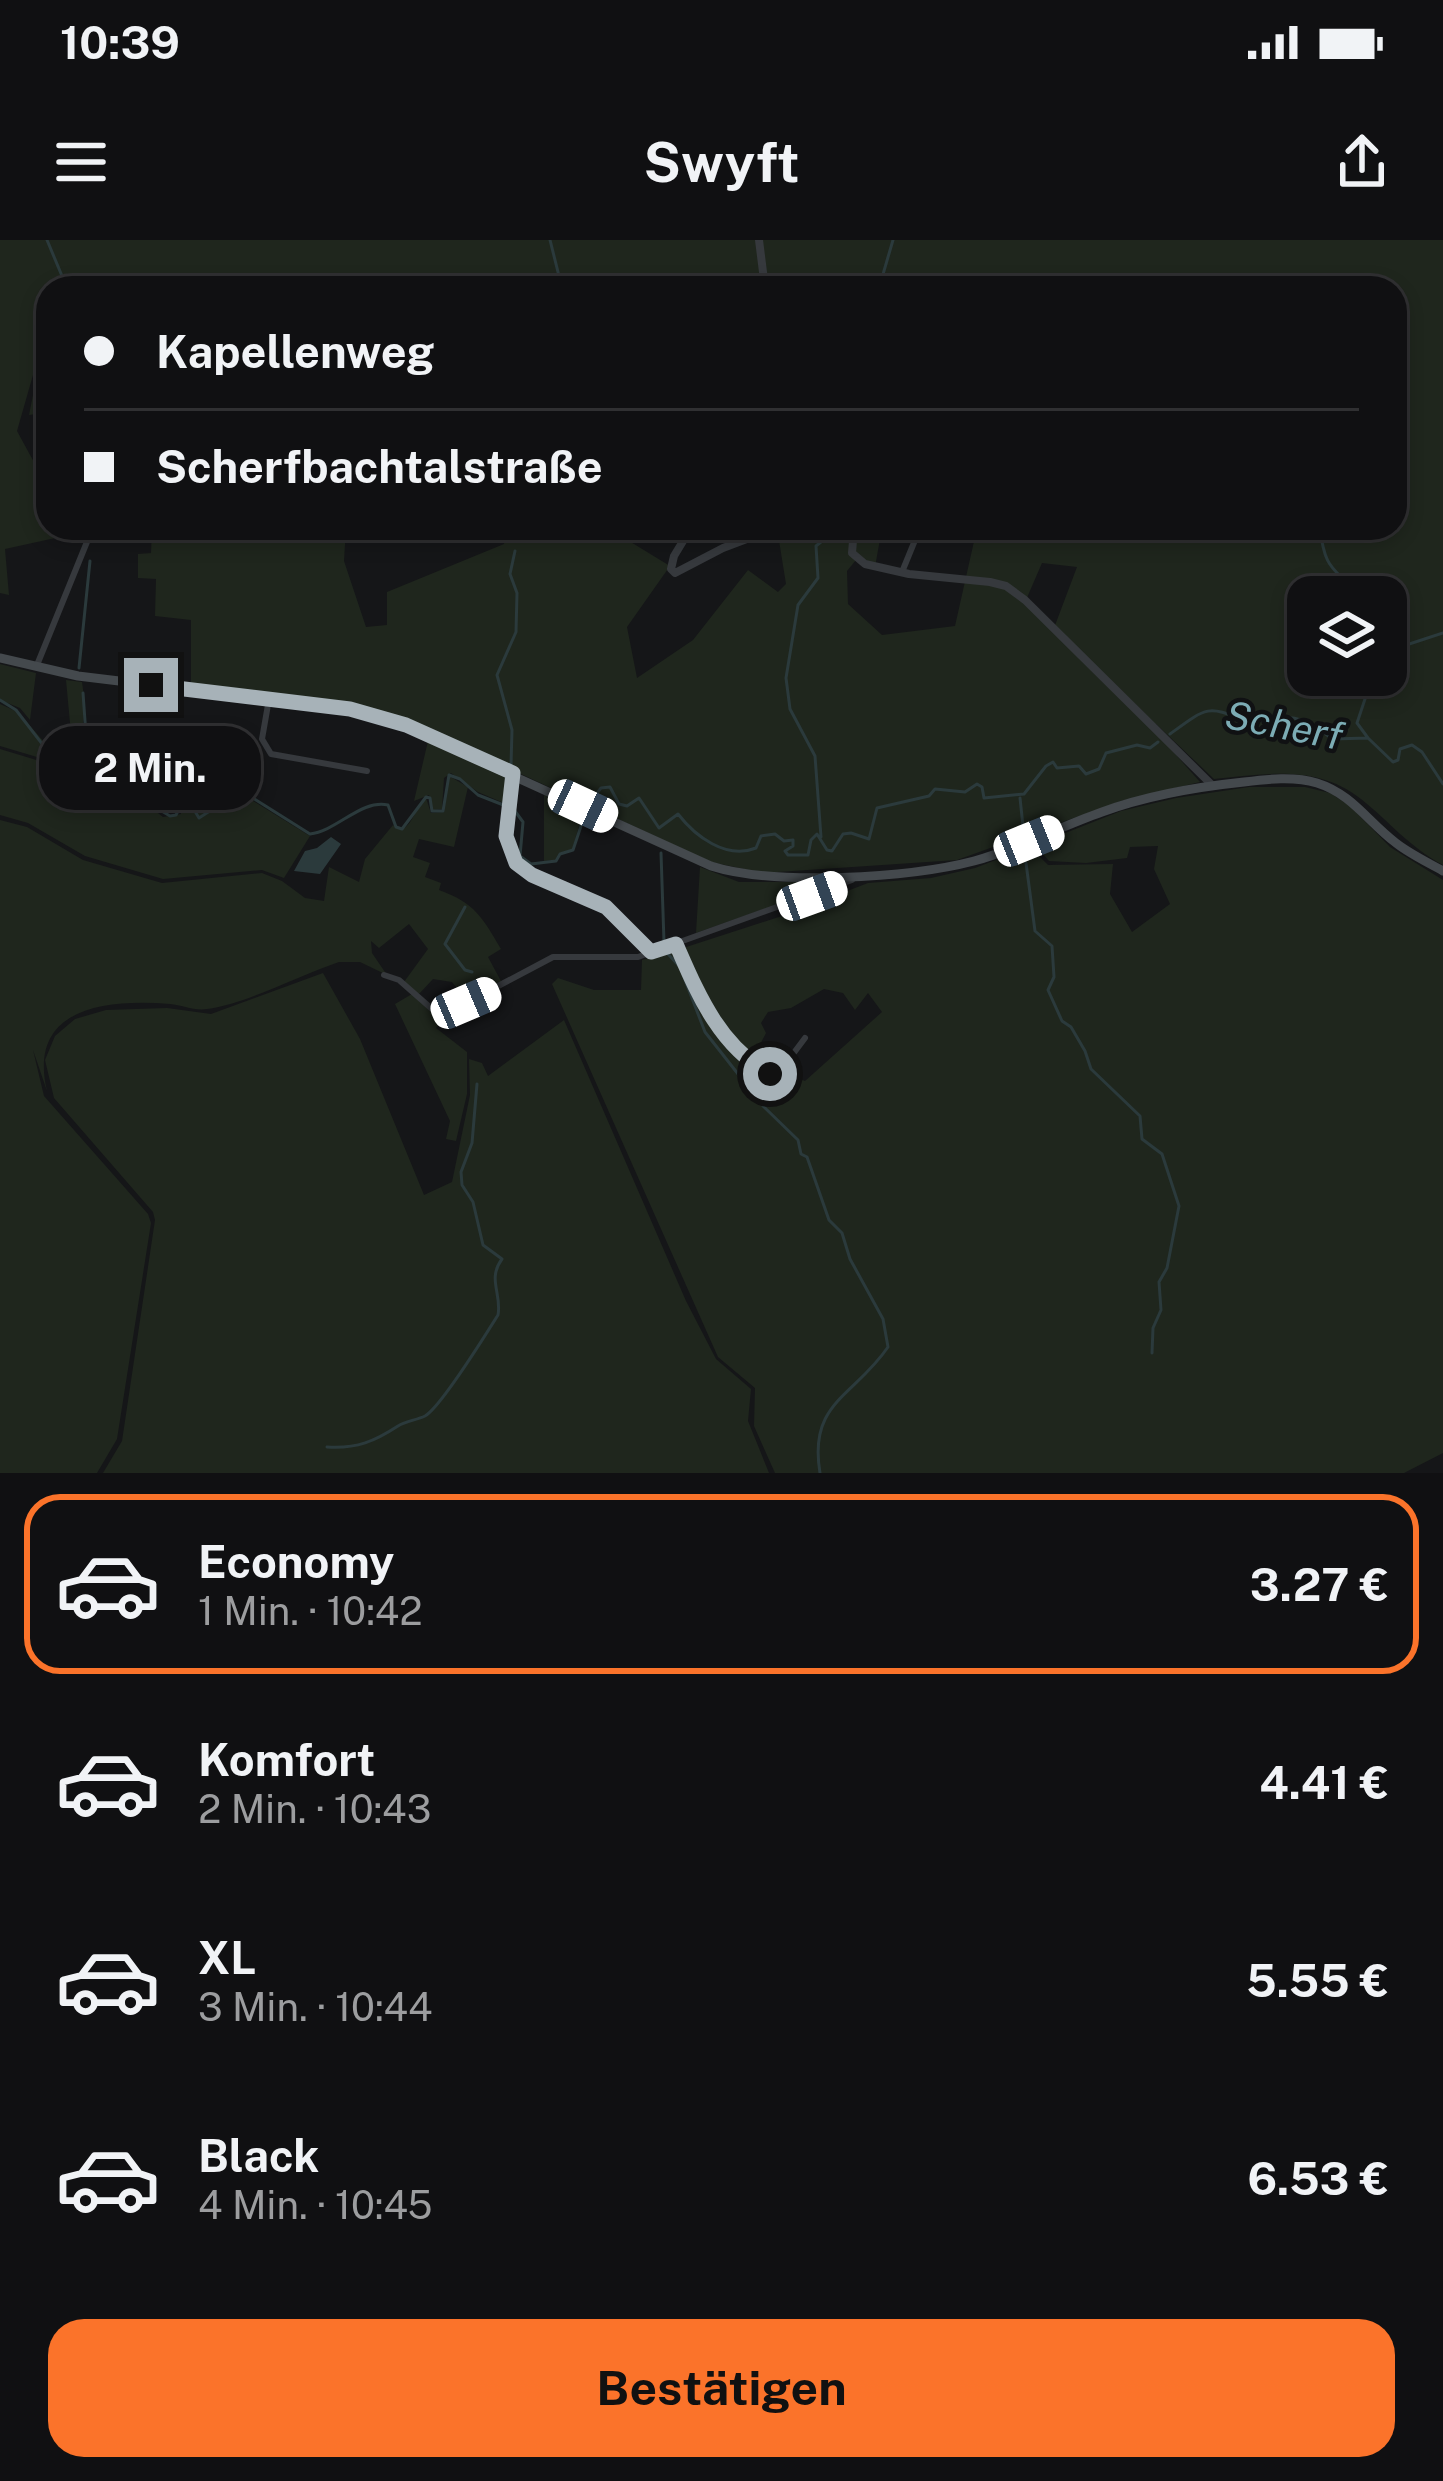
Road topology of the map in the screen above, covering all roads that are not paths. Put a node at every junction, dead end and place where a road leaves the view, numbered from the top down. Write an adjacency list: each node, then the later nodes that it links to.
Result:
1 (759, 240): 2 (street)
2 (764, 276)
3 (88, 540): 10 (street)
4 (684, 540): 5 (street)
5 (744, 540)
6 (851, 540): 8 (street)
7 (915, 540): 8 (street)
8 (902, 572): 14 (street)
9 (0, 658): 10 (main road)
10 (36, 668): 11 (main road)
11 (269, 699): 12 (street); 13 (main road)
12 (367, 771)
13 (513, 773): 16 (main road); 18 (street)
14 (1212, 785): 15 (main road); 16 (main road)
15 (1443, 872)
16 (859, 874): 17 (street)
17 (676, 944): 18 (street); 20 (street)
18 (651, 952): 19 (street)
19 (383, 975)
20 (805, 1037)

